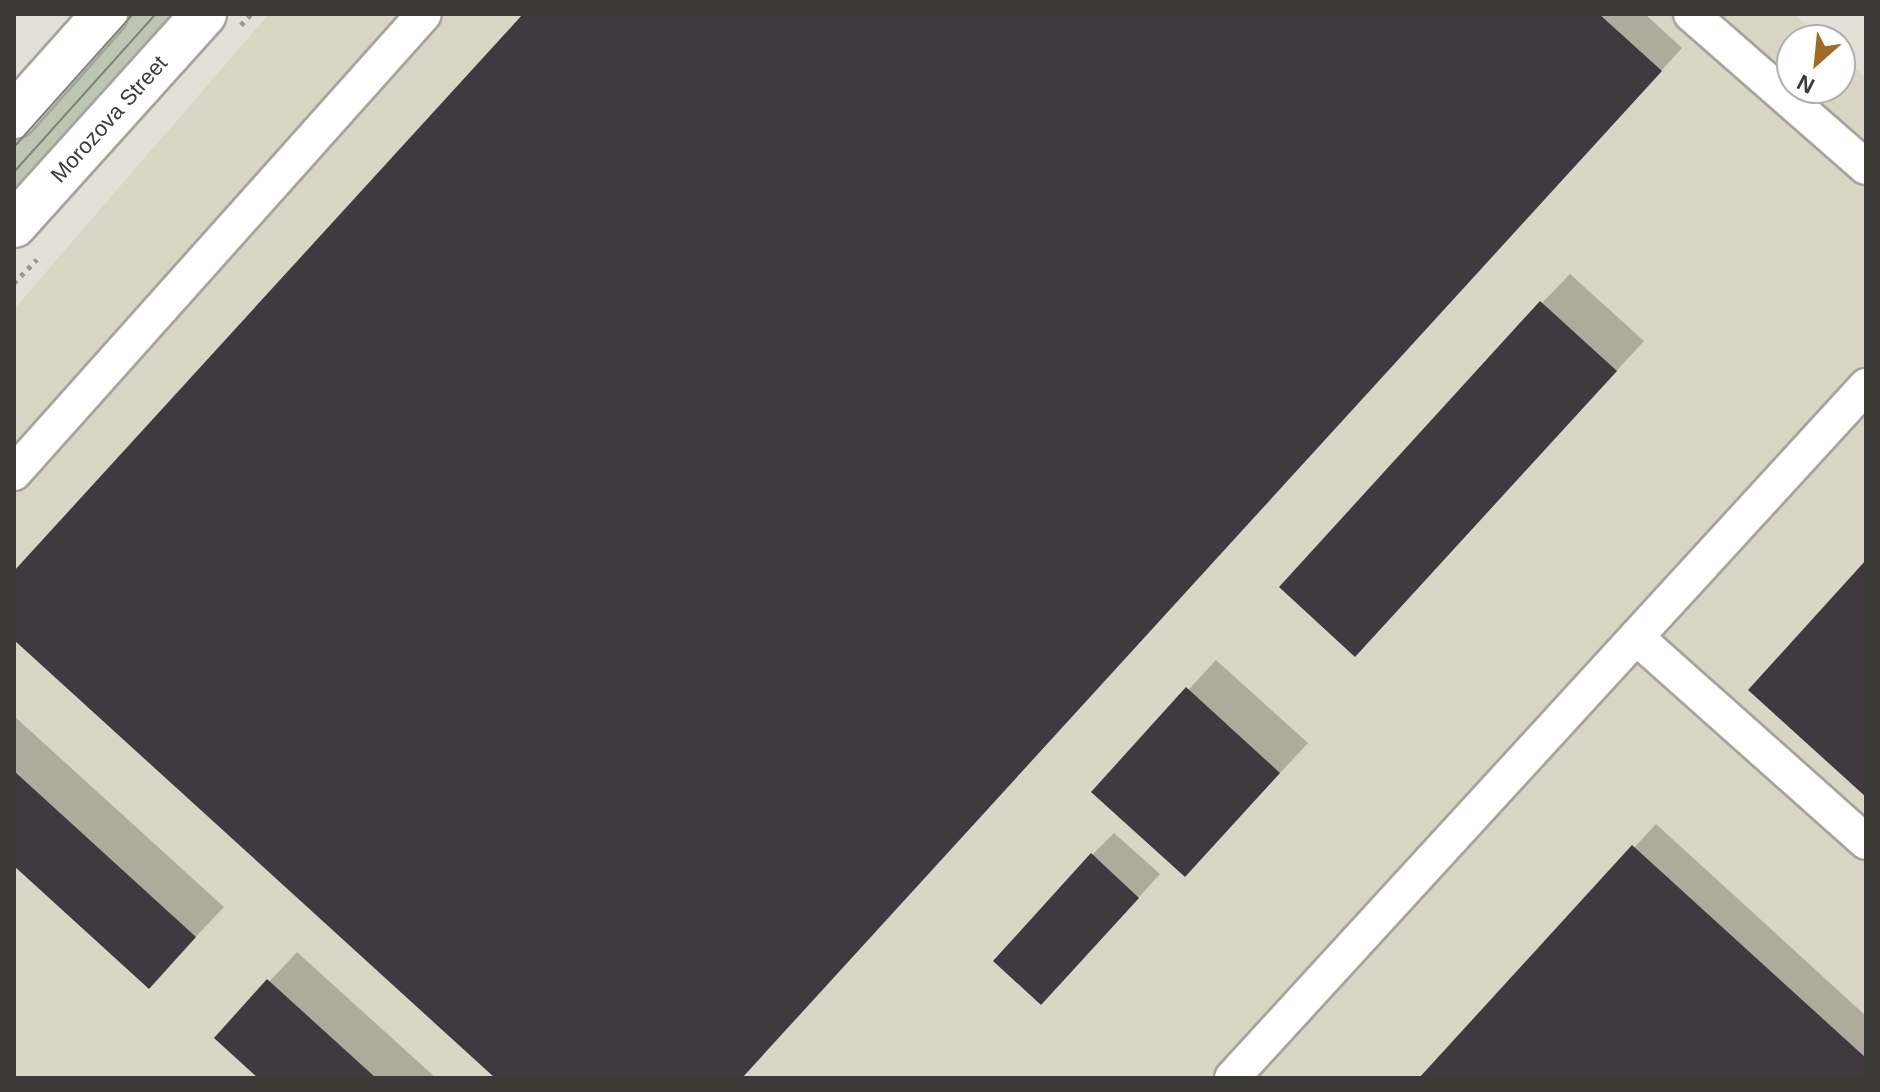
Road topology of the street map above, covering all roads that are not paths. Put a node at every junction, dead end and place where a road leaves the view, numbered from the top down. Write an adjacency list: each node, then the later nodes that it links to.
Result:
1 (105, 14): 5 (main road)
2 (204, 14): 7 (main road, Morozova Street)
3 (424, 14): 9 (lane)
4 (1691, 14): 6 (lane)
5 (14, 116)
6 (1866, 167)
7 (14, 225)
8 (1866, 386): 10 (lane)
9 (14, 473)
10 (1636, 637): 11 (lane); 12 (lane)
11 (1866, 842)
12 (1232, 1078)

